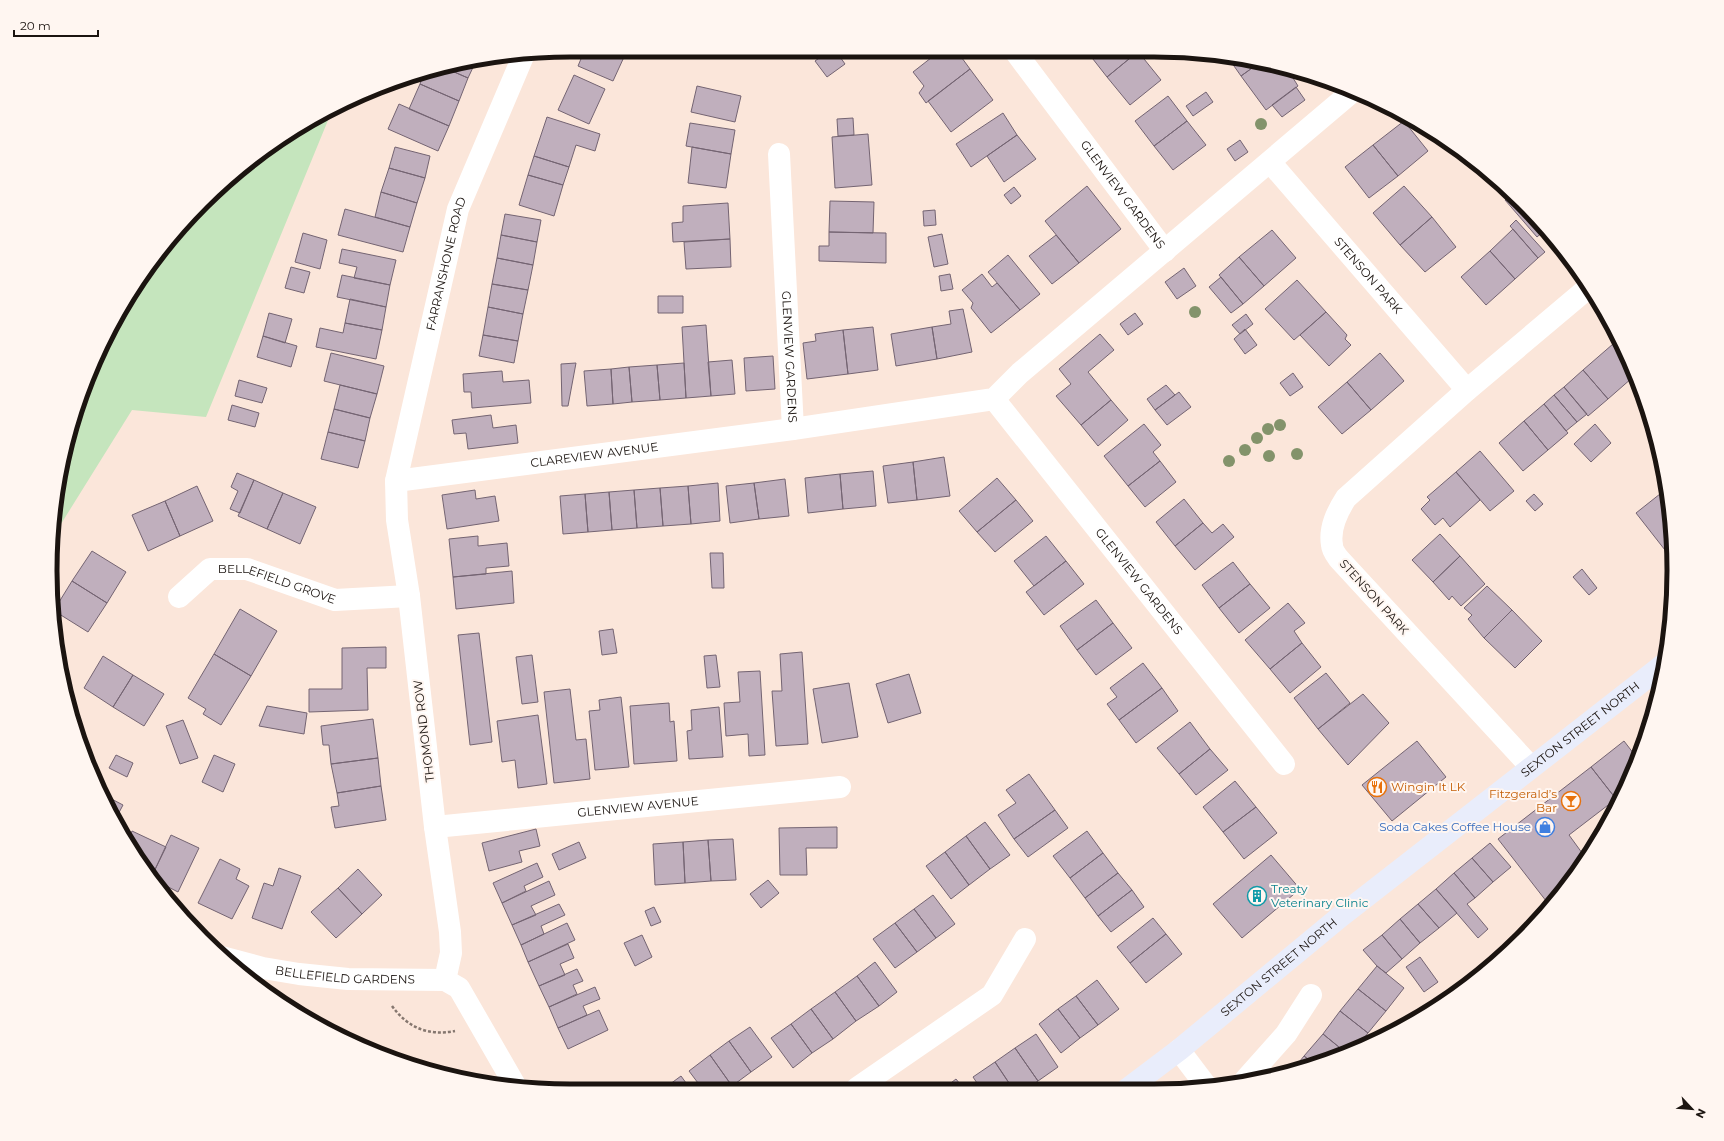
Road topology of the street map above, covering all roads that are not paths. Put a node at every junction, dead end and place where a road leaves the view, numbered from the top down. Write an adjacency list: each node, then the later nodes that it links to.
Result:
1 (1019, 57): 6 (street, GLENVIEW GARDENS)
2 (522, 59): 11 (street, FARRANSHONE ROAD)
3 (1349, 95): 5 (street)
4 (779, 154): 10 (street, GLENVIEW GARDENS)
5 (1270, 162): 6 (street); 8 (street, STENSON PARK)
6 (1165, 252): 9 (street, GLENVIEW GARDENS)
7 (1584, 291): 8 (street, STENSON PARK)
8 (1467, 390): 16 (street, STENSON PARK)
9 (994, 399): 10 (street, GLENVIEW GARDENS); 15 (street, GLENVIEW GARDENS)
10 (793, 429): 11 (street, CLAREVIEW AVENUE)
11 (396, 481): 12 (street, THOMOND ROW)
12 (409, 596): 13 (street, BELLEFIELD GROVE); 18 (street, THOMOND ROW)
13 (179, 597)
14 (1657, 669): 16 (main road, SEXTON STREET NORTH)
15 (1284, 764)
16 (1531, 767): 23 (main road, SEXTON STREET NORTH)
17 (840, 787): 18 (street, GLENVIEW AVENUE)
18 (436, 827): 21 (street, THOMOND ROW)
19 (1025, 939): 27 (street)
20 (237, 961): 21 (street, BELLEFIELD GARDENS)
21 (445, 980): 25 (street)
22 (1311, 995): 24 (street)
23 (1179, 1050): 26 (street); 28 (main road, SEXTON STREET NORTH)
24 (1250, 1075)
25 (512, 1081)
26 (1203, 1082)
27 (863, 1084)
28 (1134, 1084)

